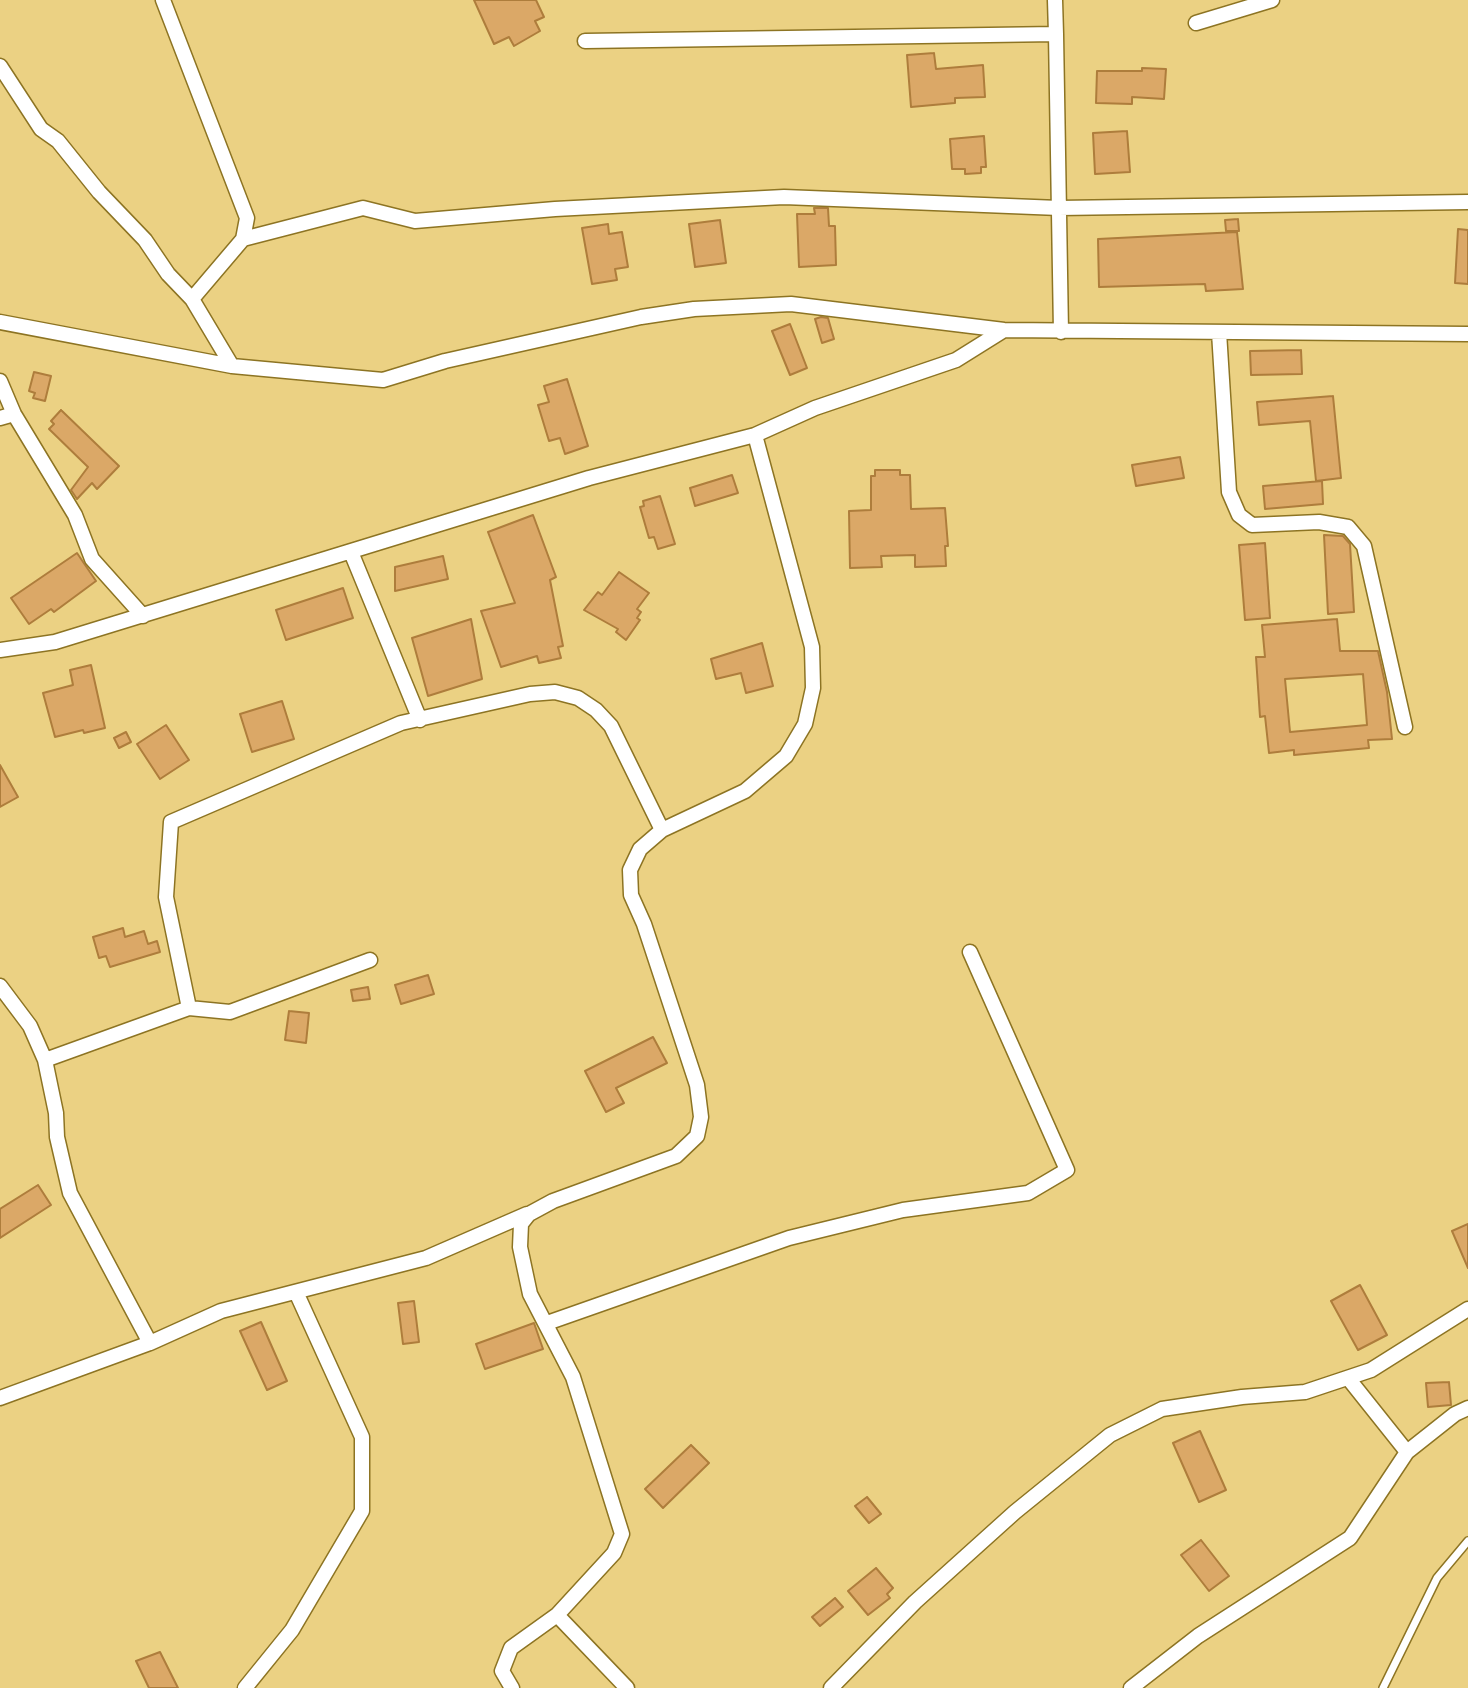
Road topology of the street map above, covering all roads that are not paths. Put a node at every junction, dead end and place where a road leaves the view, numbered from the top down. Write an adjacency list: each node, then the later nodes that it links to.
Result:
1 (163, 0): 10 (street)
2 (1055, 0): 5 (street)
3 (1272, 0): 4 (street)
4 (1196, 23)
5 (1056, 34): 6 (street); 9 (street)
6 (585, 41)
7 (0, 66): 11 (street)
8 (1468, 202): 9 (street)
9 (1059, 208): 10 (street); 14 (street)
10 (243, 239): 11 (street)
11 (192, 299): 17 (street)
12 (0, 322): 17 (street)
13 (1004, 330): 14 (street); 17 (street); 20 (street)
14 (1061, 332): 15 (street)
15 (1219, 332): 16 (street); 25 (street)
16 (1468, 334)
17 (232, 366)
18 (0, 381): 19 (street)
19 (7, 416): 22 (street)
20 (755, 435): 21 (street); 26 (street)
21 (351, 552): 22 (street); 24 (street)
22 (143, 616): 23 (street)
23 (0, 650)
24 (420, 720): 26 (street); 30 (street)
25 (1405, 727)
26 (662, 830): 32 (street)
27 (970, 952): 35 (street)
28 (370, 960): 30 (street)
29 (0, 986): 31 (street)
30 (189, 1008): 31 (street)
31 (45, 1060): 36 (street)
32 (528, 1214): 33 (street); 35 (street)
33 (296, 1292): 36 (street); 43 (street)
34 (1468, 1309): 37 (street)
35 (547, 1324): 42 (street)
36 (150, 1343): 38 (street)
37 (1348, 1378): 40 (street); 46 (street)
38 (0, 1398)
39 (1468, 1408): 40 (street)
40 (1407, 1452): 47 (street)
41 (1468, 1541): 48 (lane)
42 (557, 1615): 44 (street); 45 (street)
43 (245, 1688)
44 (512, 1688)
45 (627, 1688)
46 (831, 1688)
47 (1131, 1688)
48 (1383, 1688)

